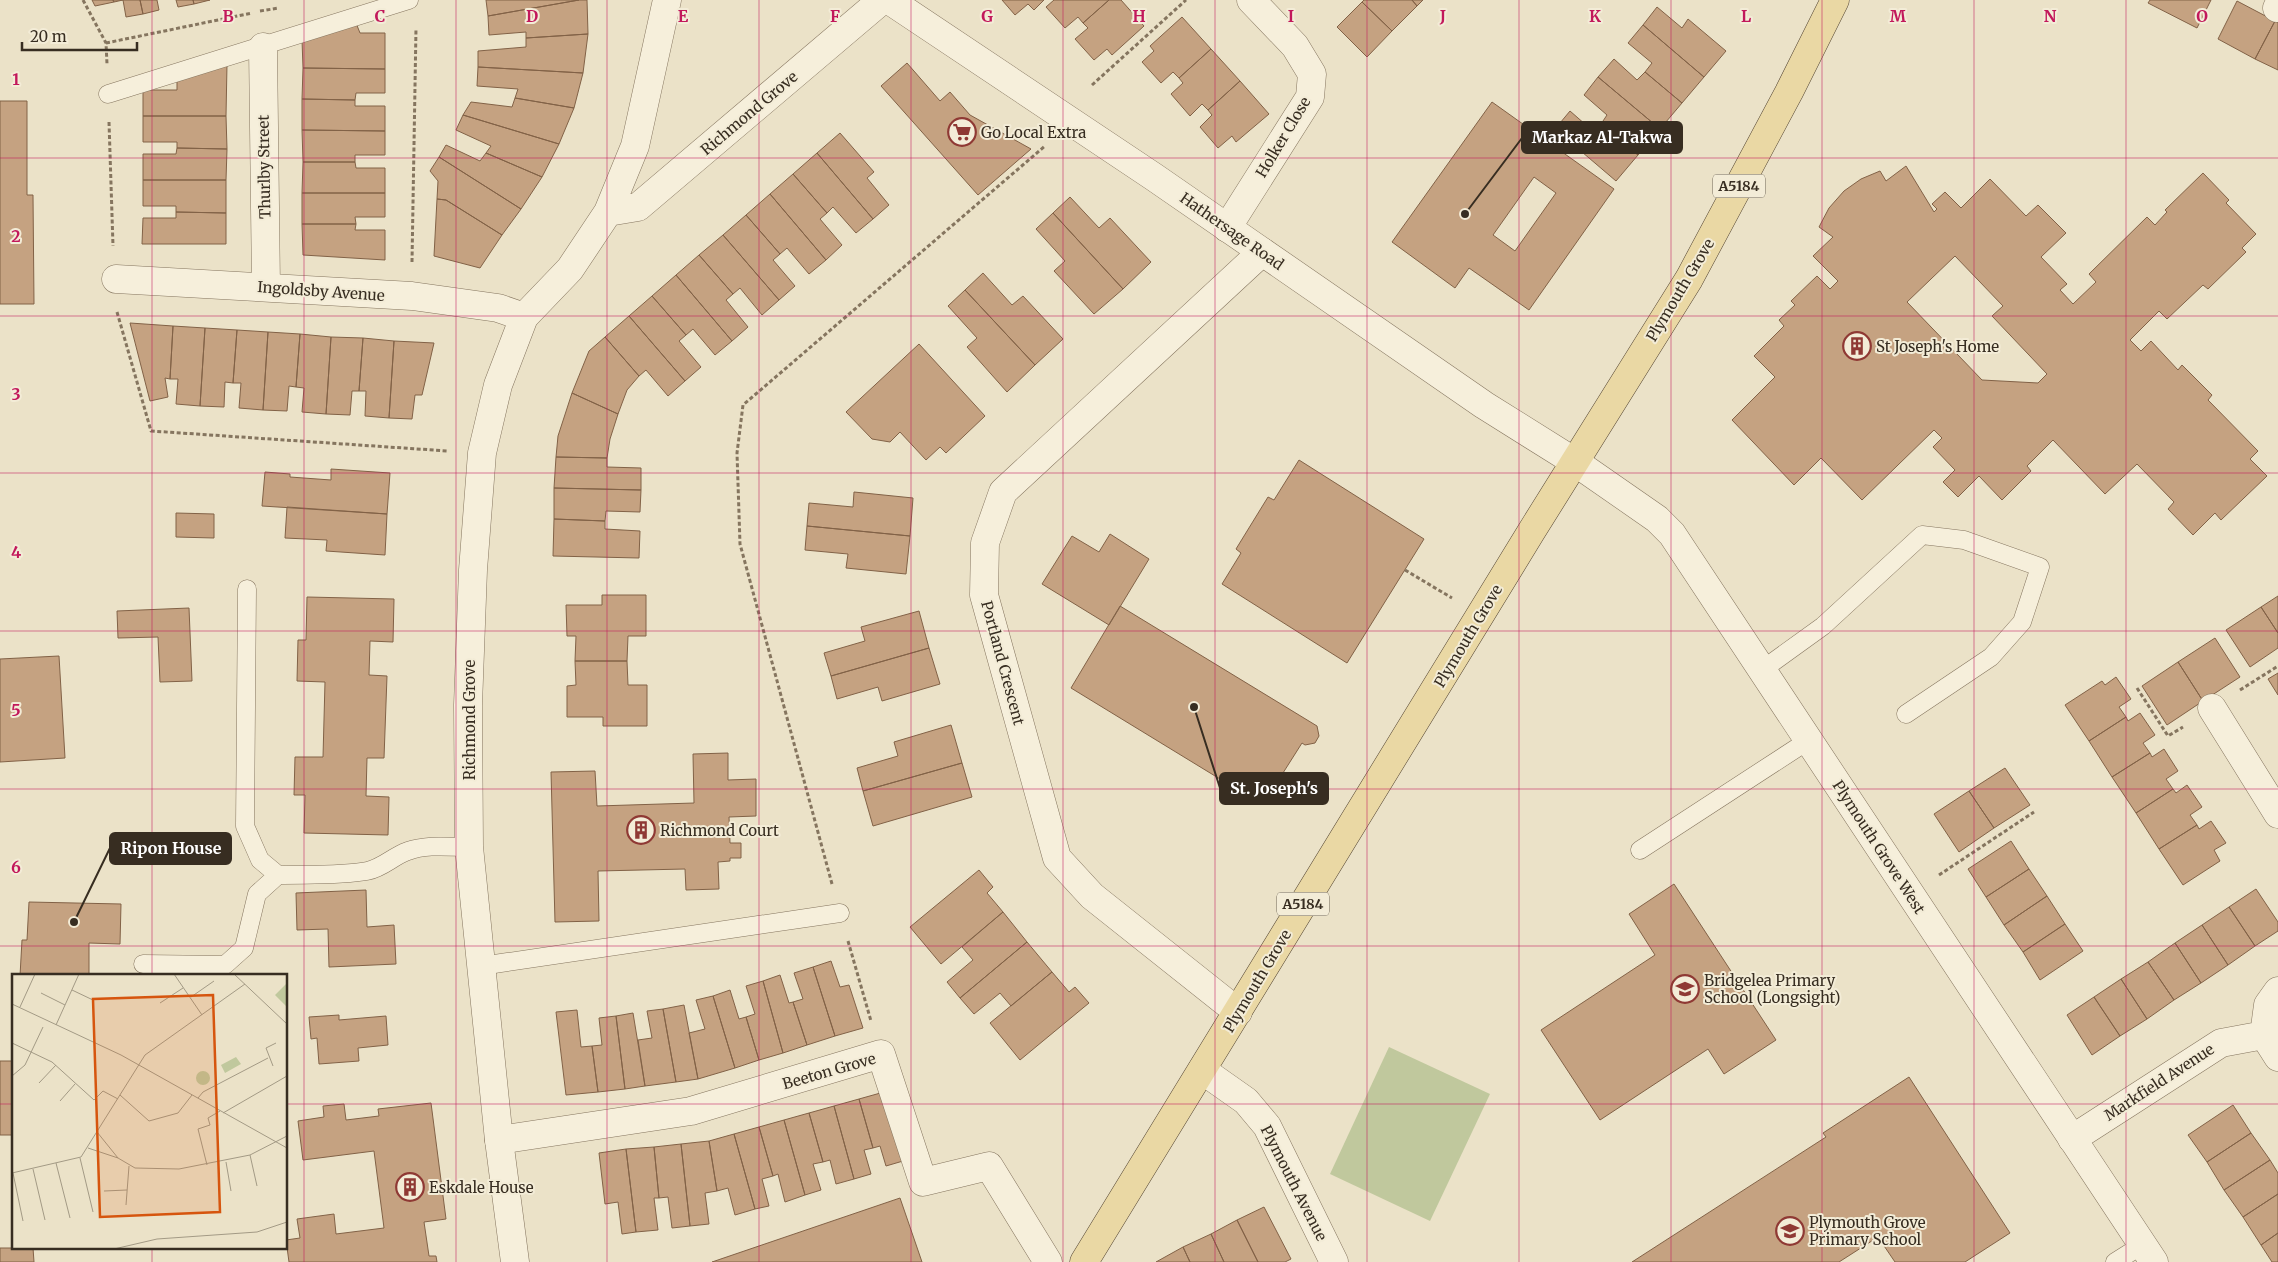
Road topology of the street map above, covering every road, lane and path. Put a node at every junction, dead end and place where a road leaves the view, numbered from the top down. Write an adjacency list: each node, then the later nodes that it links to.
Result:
1 (409, 0): 11 (lane)
2 (667, 0): 15 (street, Richmond Grove)
3 (882, 0): 15 (street, Richmond Grove)
4 (889, 0): 16 (street, Hathersage Road)
5 (1186, 0): 12 (path)
6 (1251, 0): 16 (street, Holker Close)
7 (1835, 0): 22 (main road, Plymouth Grove / A5184)
8 (287, 6): 10 (path)
9 (416, 20): 20 (path)
10 (106, 43)
11 (263, 47): 13 (lane); 19 (street, Thurlby Street)
12 (1092, 85)
13 (108, 94)
14 (1045, 146): 36 (path)
15 (608, 212): 21 (street, Richmond Grove)
16 (1227, 228): 17 (street, Hathersage Road)
17 (1262, 252): 22 (street, Hathersage Road); 40 (street, Portland Crescent)
18 (116, 279): 19 (street, Ingoldsby Avenue)
19 (266, 287): 20 (street, Ingoldsby Avenue)
20 (412, 296): 21 (street, Ingoldsby Avenue)
21 (524, 317): 32 (street, Richmond Grove)
22 (1575, 462): 25 (main road, Plymouth Grove / A5184); 26 (street, Plymouth Grove West)
23 (1405, 570): 25 (path)
24 (246, 589): 34 (lane)
25 (1480, 616): 40 (main road, Plymouth Grove / A5184)
26 (1762, 670): 28 (lane); 29 (street, Plymouth Grove West)
27 (2212, 708): 31 (street)
28 (1906, 714)
29 (1809, 740): 33 (lane); 35 (street, Plymouth Grove West)
30 (2034, 812): 35 (path)
31 (2278, 814)
32 (469, 846): 34 (lane); 38 (street, Richmond Grove)
33 (1640, 850)
34 (278, 875): 37 (lane)
35 (1910, 894): 44 (street, Plymouth Grove West)
36 (840, 913): 38 (lane); 42 (path)
37 (143, 964)
38 (481, 966): 45 (street, Richmond Grove)
39 (2278, 991): 41 (street, Markfield Avenue)
40 (1238, 1012): 43 (main road, Plymouth Grove / A5184)
41 (2271, 1046): 44 (street, Markfield Avenue)
42 (881, 1054): 45 (street, Beeton Grove); 48 (street, Beeton Grove)
43 (1202, 1070): 49 (main road, Plymouth Grove / A5184); 50 (street, Plymouth Avenue)
44 (2072, 1139): 46 (street, Plymouth Grove West)
45 (499, 1140): 47 (street, Richmond Grove)
46 (2148, 1253): 51 (lane)
47 (514, 1262)
48 (1048, 1262)
49 (1084, 1262)
50 (1334, 1262)
51 (2115, 1262)

